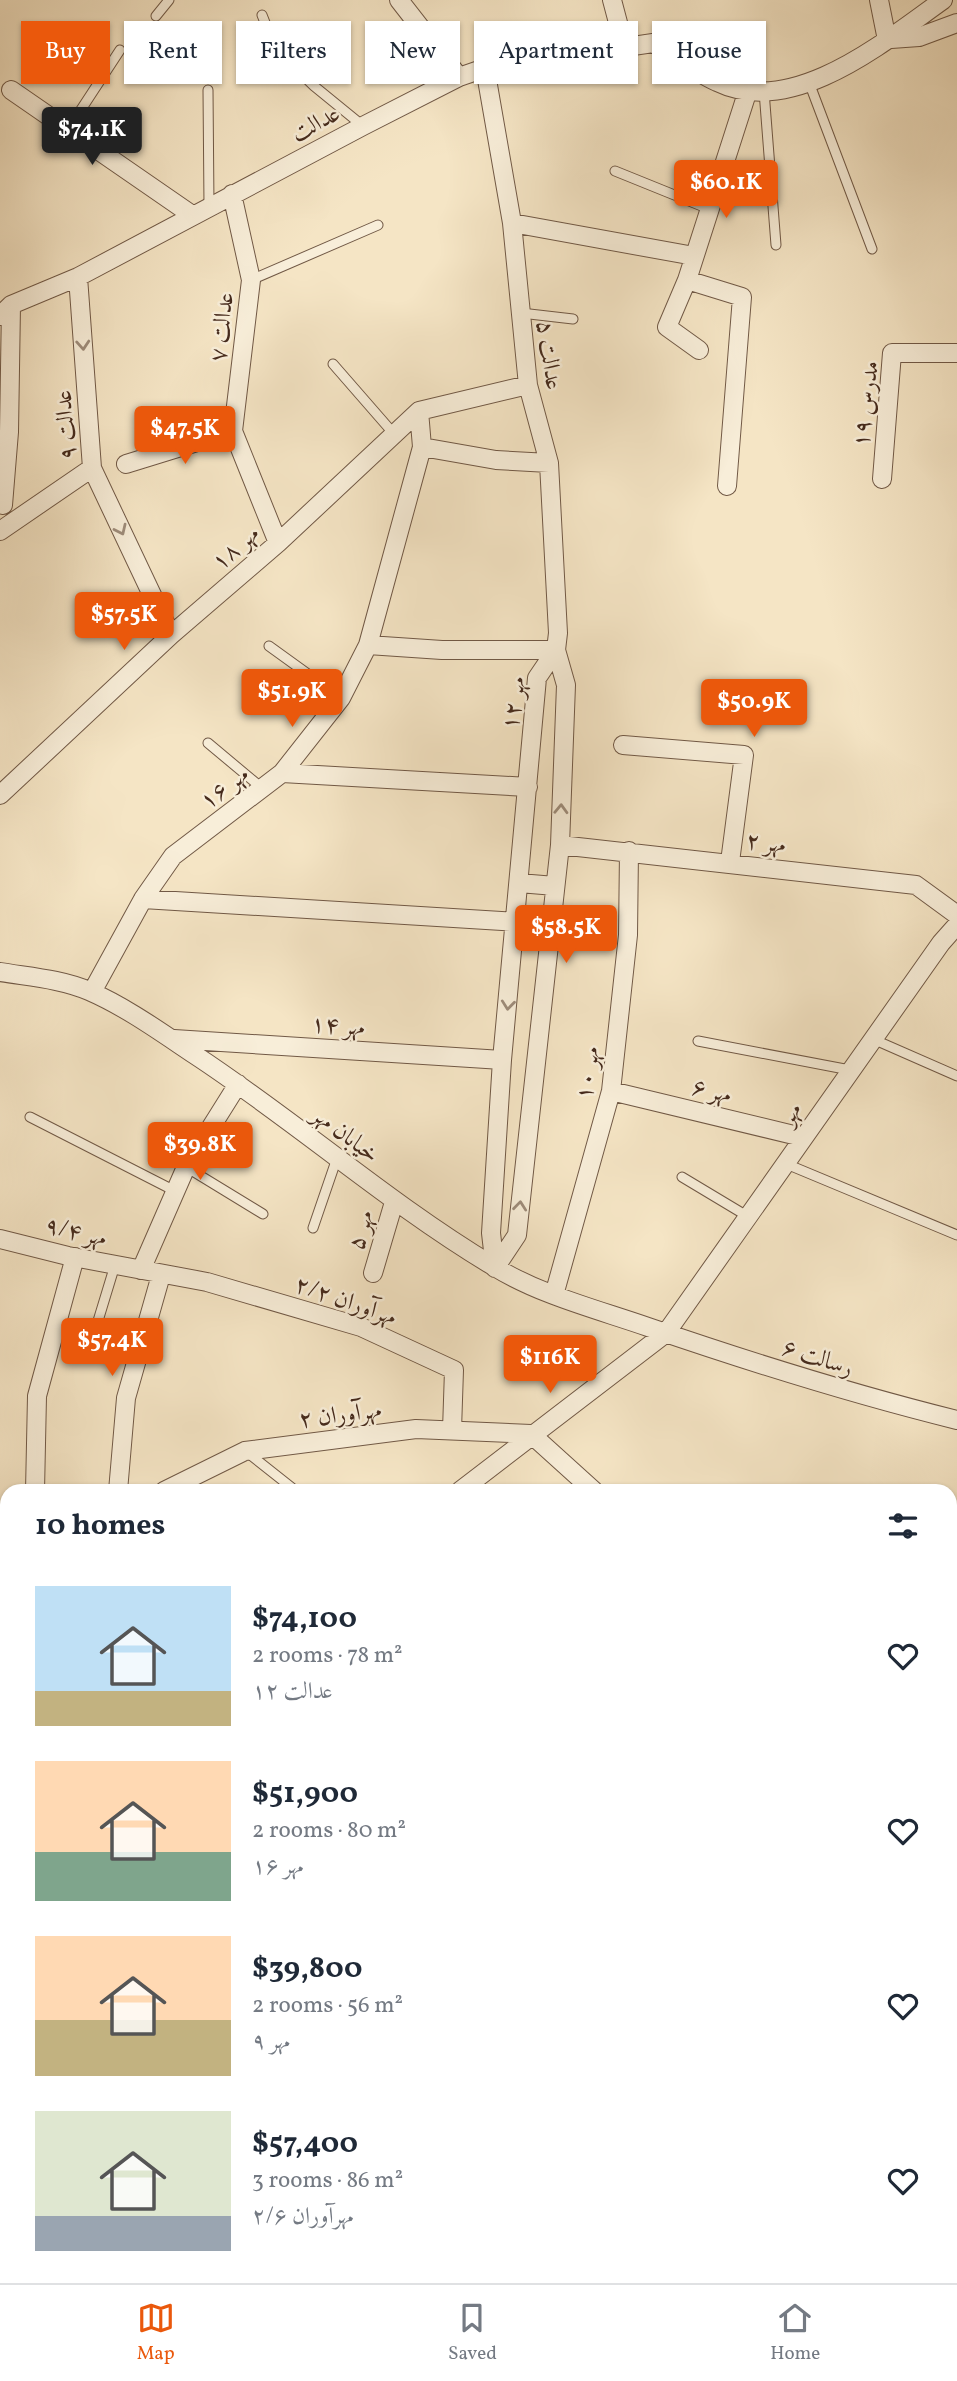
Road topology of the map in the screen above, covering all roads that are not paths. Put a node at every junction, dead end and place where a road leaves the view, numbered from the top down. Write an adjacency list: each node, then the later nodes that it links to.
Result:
1 (169, 0): 7 (lane)
2 (399, 0): 8 (street)
3 (612, 0): 9 (street)
4 (879, 0): 11 (street)
5 (943, 0): 11 (street, عدالت)
6 (262, 15): 20 (lane)
7 (156, 16)
8 (415, 21)
9 (618, 21)
10 (957, 23): 11 (street, عدالت)
11 (887, 40): 16 (street, عدالت)
12 (638, 46): 19 (street, عدالت)
13 (120, 50): 21 (lane)
14 (445, 84): 20 (street, عدالت)
15 (488, 84): 27 (street, عدالت ۵)
16 (810, 85): 19 (street, عدالت); 30 (lane)
17 (11, 90): 21 (street)
18 (208, 90): 24 (lane)
19 (756, 90): 25 (street); 29 (lane)
20 (363, 126): 23 (street, عدالت)
21 (69, 128): 26 (street)
22 (615, 171): 25 (lane)
23 (232, 194): 24 (street, عدالت); 34 (street, عدالت ۷)
24 (209, 206): 26 (street, عدالت)
25 (709, 209): 31 (street)
26 (192, 215): 32 (street, عدالت)
27 (512, 223): 31 (street); 36 (street, عدالت ۵)
28 (378, 225): 34 (lane)
29 (776, 245)
30 (872, 249)
31 (694, 256): 33 (street)
32 (78, 277): 35 (street, عدالت); 48 (street, عدالت ۹, one-way to 48)
33 (687, 280): 38 (street); 50 (street)
34 (251, 281): 43 (street, عدالت ۷)
35 (4, 307): 51 (street)
36 (519, 313): 37 (lane); 41 (street, عدالت ۵)
37 (573, 319)
38 (699, 351)
39 (957, 353): 49 (street, مدرس ۱۹)
40 (333, 364): 44 (lane)
41 (528, 385): 42 (street, مهر ۱۸); 46 (street, عدالت ۵)
42 (419, 411): 44 (street, مهر ۱۸); 45 (street, مهر ۱۶)
43 (233, 431): 47 (street); 53 (street, عدالت ۷)
44 (394, 434): 53 (street, مهر ۱۸)
45 (422, 447): 46 (street); 55 (street, مهر ۱۶)
46 (549, 463): 57 (street, عدالت ۵)
47 (125, 464)
48 (92, 468): 52 (street); 54 (street, عدالت ۹, one-way to 54)
49 (882, 479)
50 (727, 486)
51 (3, 505)
52 (0, 531)
53 (278, 543): 54 (street, مهر ۱۸)
54 (171, 635): 64 (street, مهر ۱۸)
55 (368, 645): 57 (street); 58 (street, مهر ۱۶)
56 (269, 646): 58 (lane)
57 (556, 650): 62 (street, مهر ۱۲); 65 (street, مهر ۱۲, one-way to 57)
58 (341, 698): 61 (street, مهر ۱۶)
59 (208, 743): 63 (lane)
60 (623, 745): 67 (street)
61 (282, 774): 62 (street); 63 (street, مهر ۱۶)
62 (528, 787): 68 (street, مهر ۱۲)
63 (264, 789): 70 (street, مهر ۱۶)
64 (0, 795)
65 (560, 845): 66 (street, مهر ۲); 69 (street, مهر ۱۲)
66 (629, 851): 67 (street, مهر ۲); 83 (street, مهر ۱۰)
67 (730, 862): 71 (street, مهر ۲)
68 (520, 883): 69 (street); 72 (street, مهر ۱۲)
69 (555, 887): 99 (street, مهر ۱۲, one-way to 69)
70 (143, 899): 72 (street); 75 (street, مهر ۱۶)
71 (957, 915)
72 (517, 922): 79 (street, مهر ۱۲, one-way to 79)
73 (957, 925): 77 (street, مهر)
74 (0, 972): 75 (street, خیابان مهر)
75 (92, 992): 76 (street, خیابان مهر)
76 (171, 1039): 79 (street, مهر ۱۴); 82 (street, خیابان مهر)
77 (875, 1040): 80 (street, مهر); 81 (lane)
78 (698, 1041): 80 (lane)
79 (502, 1060): 99 (street, مهر ۱۲)
80 (852, 1070): 85 (street, مهر)
81 (957, 1076)
82 (238, 1084): 86 (street, خیابان مهر); 88 (street)
83 (611, 1091): 85 (street, مهر ۶); 103 (street, مهر ۱۰)
84 (30, 1117): 90 (lane)
85 (802, 1137): 87 (street, مهر)
86 (337, 1158): 91 (street, خیابان مهر); 94 (lane)
87 (785, 1163): 93 (street, مهر); 95 (lane)
88 (186, 1167): 90 (street); 92 (lane)
89 (682, 1177): 93 (lane)
90 (173, 1190): 100 (street)
91 (394, 1202): 99 (street, خیابان مهر); 101 (street, مهر ۵)
92 (263, 1214)
93 (747, 1216): 104 (street, مهر)
94 (313, 1228)
95 (957, 1235)
96 (0, 1239): 97 (street, مهر ۹/۴)
97 (75, 1257): 98 (street, مهر ۹/۴); 110 (street)
98 (115, 1265): 100 (street, مهر ۹/۴); 105 (lane)
99 (495, 1268): 103 (street, خیابان مهر)
100 (141, 1270): 102 (street, مهر ۹/۴)
101 (373, 1273)
102 (161, 1275): 107 (street, مهرآوران ۲/۲); 111 (street)
103 (554, 1295): 104 (street, خیابان مهر)
104 (666, 1333): 106 (street, رسالت ۶); 108 (street, مهر)
105 (94, 1334)
106 (957, 1420)
107 (452, 1430): 108 (street, مهرآوران ۲); 109 (street, مهرآوران ۲)
108 (531, 1434): 114 (street, مهر); 115 (street)
109 (245, 1451): 112 (street, مهرآوران ۲); 113 (lane)
110 (35, 1484)
111 (119, 1484)
112 (178, 1484)
113 (287, 1484)
114 (469, 1484)
115 (586, 1484)

